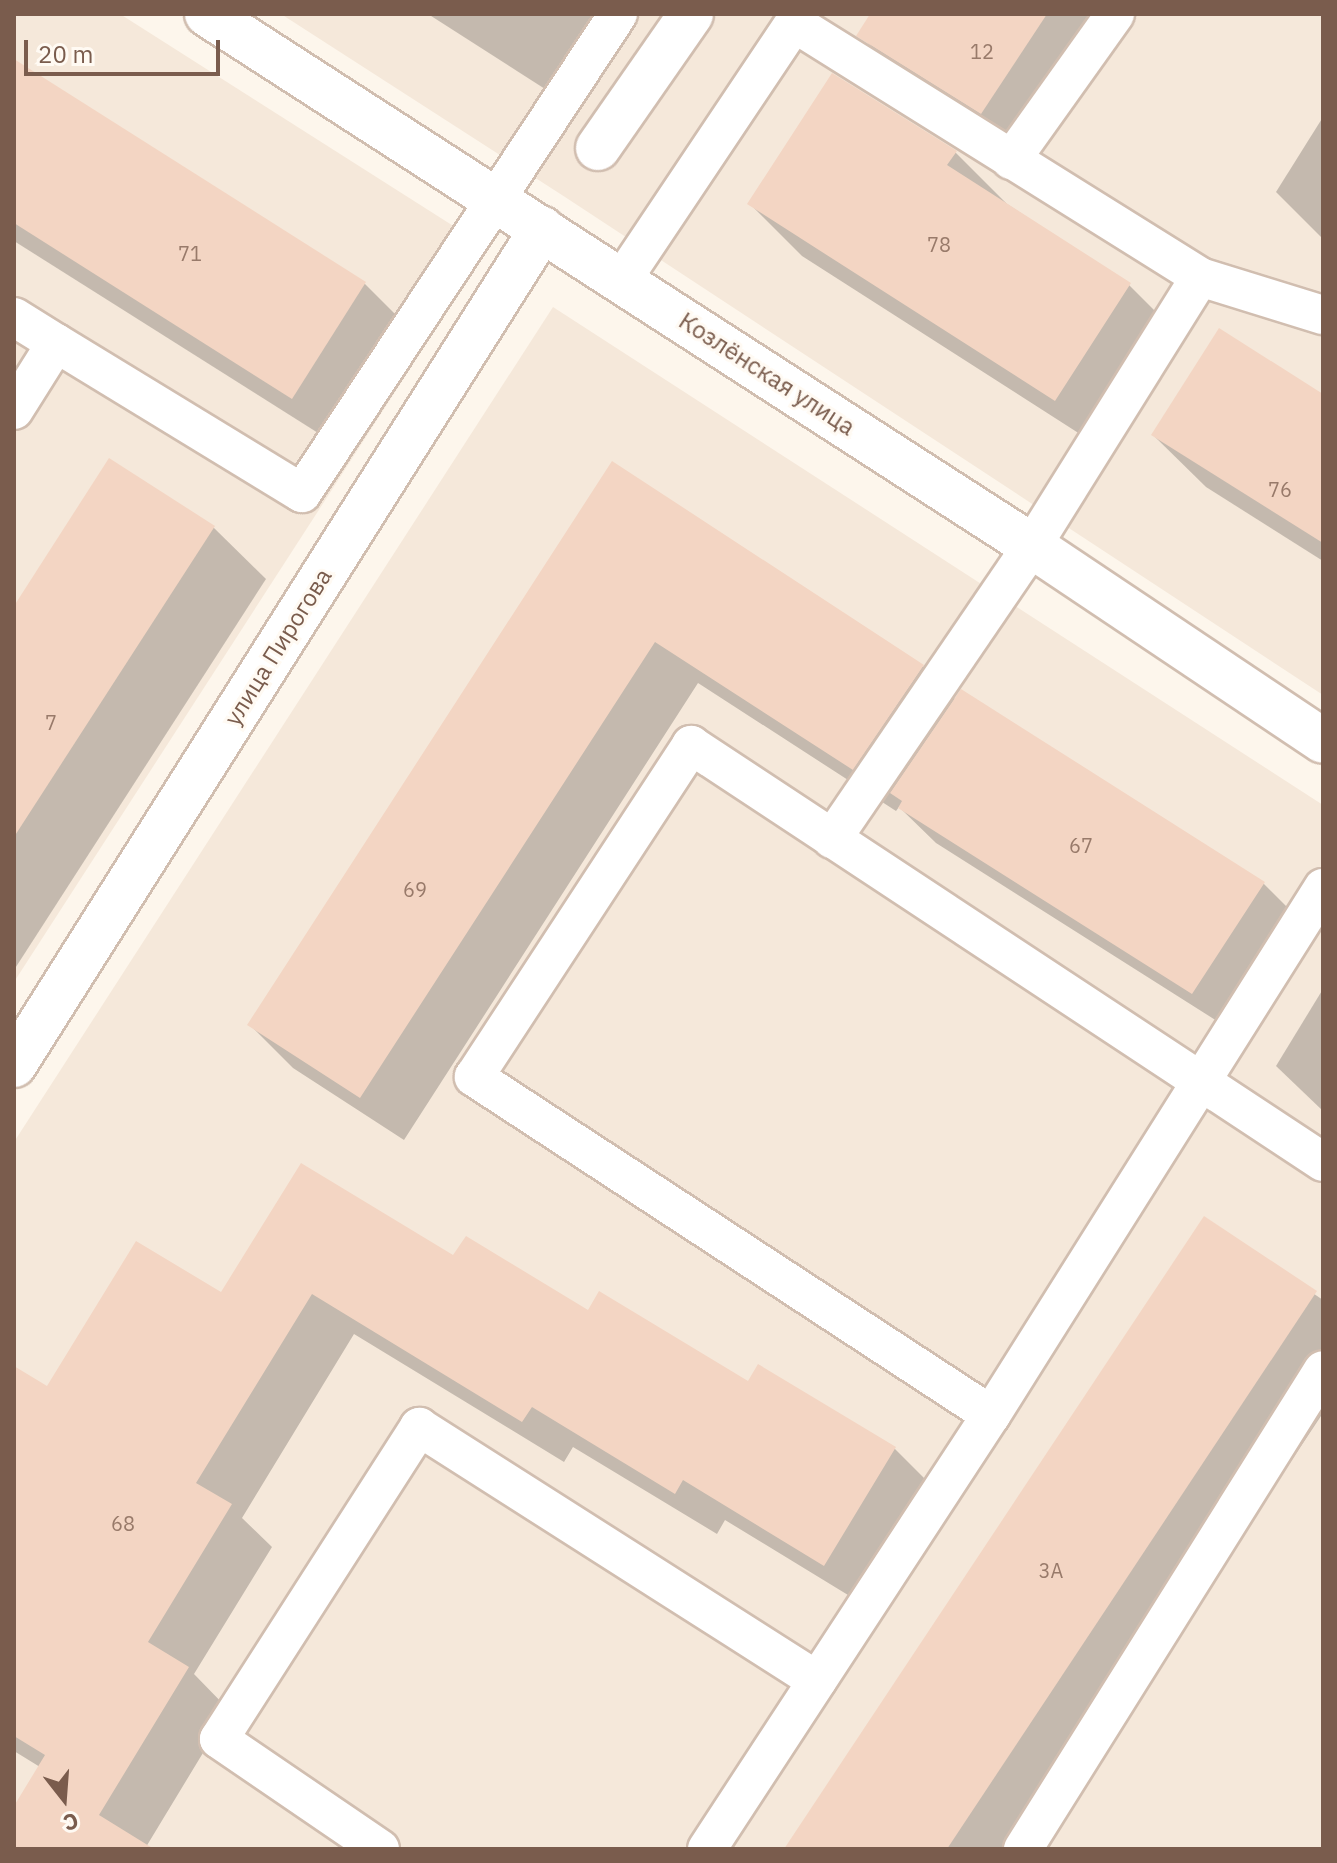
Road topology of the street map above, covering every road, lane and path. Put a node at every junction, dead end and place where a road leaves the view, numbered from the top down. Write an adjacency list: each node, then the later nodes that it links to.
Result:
1 (207, 14): 7 (street, Козлёнская улица)
2 (618, 14): 7 (lane)
3 (691, 14): 5 (street)
4 (1115, 14): 6 (lane)
5 (598, 148)
6 (1011, 160): 9 (lane); 10 (lane)
7 (495, 198): 8 (street, Козлёнская улица); 13 (lane)
8 (542, 229): 10 (street, Козлёнская улица); 19 (street, улица Пирогова)
9 (1200, 277): 11 (lane); 15 (lane)
10 (622, 280): 15 (street, Козлёнская улица)
11 (1323, 315)
12 (14, 317): 13 (lane)
13 (56, 343): 14 (lane)
14 (14, 410)
15 (1032, 546): 16 (street, Козлёнская улица); 17 (lane)
16 (1323, 741)
17 (832, 839): 20 (lane); 23 (lane)
18 (1323, 888): 20 (lane)
19 (14, 1065)
20 (1202, 1081): 21 (lane); 23 (lane)
21 (1323, 1162)
22 (1323, 1370): 27 (lane)
23 (991, 1415): 24 (lane)
24 (817, 1681): 25 (lane); 26 (lane)
25 (380, 1849)
26 (707, 1849)
27 (1023, 1849)

